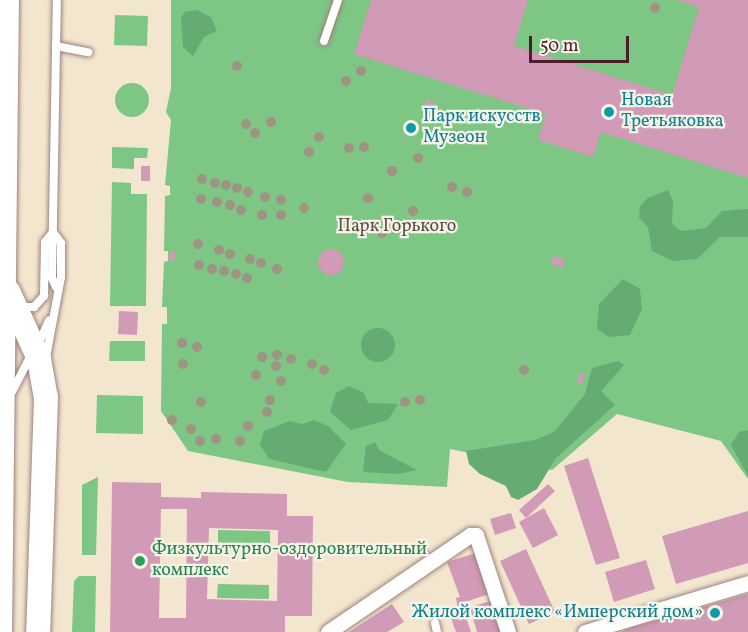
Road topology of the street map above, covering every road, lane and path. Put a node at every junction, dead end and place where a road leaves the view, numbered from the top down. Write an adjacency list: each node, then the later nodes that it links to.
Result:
1 (8, 0): 11 (main road)
2 (57, 0): 5 (lane)
3 (338, 0): 4 (lane)
4 (324, 41)
5 (56, 46): 6 (lane); 7 (lane)
6 (88, 52)
7 (53, 232): 8 (lane); 9 (lane); 10 (lane)
8 (52, 278): 9 (lane); 10 (lane)
9 (46, 285): 11 (lane)
10 (56, 287): 12 (lane)
11 (8, 293): 13 (main road); 15 (main road)
12 (56, 303): 13 (lane); 14 (lane)
13 (35, 349): 14 (main road); 15 (lane)
14 (43, 374): 19 (main road)
15 (3, 431): 18 (main road)
16 (748, 583): 23 (street)
17 (435, 623): 21 (lane)
18 (0, 632)
19 (38, 632)
20 (328, 632): 22 (street)
21 (437, 632)
22 (508, 632)
23 (585, 632)

